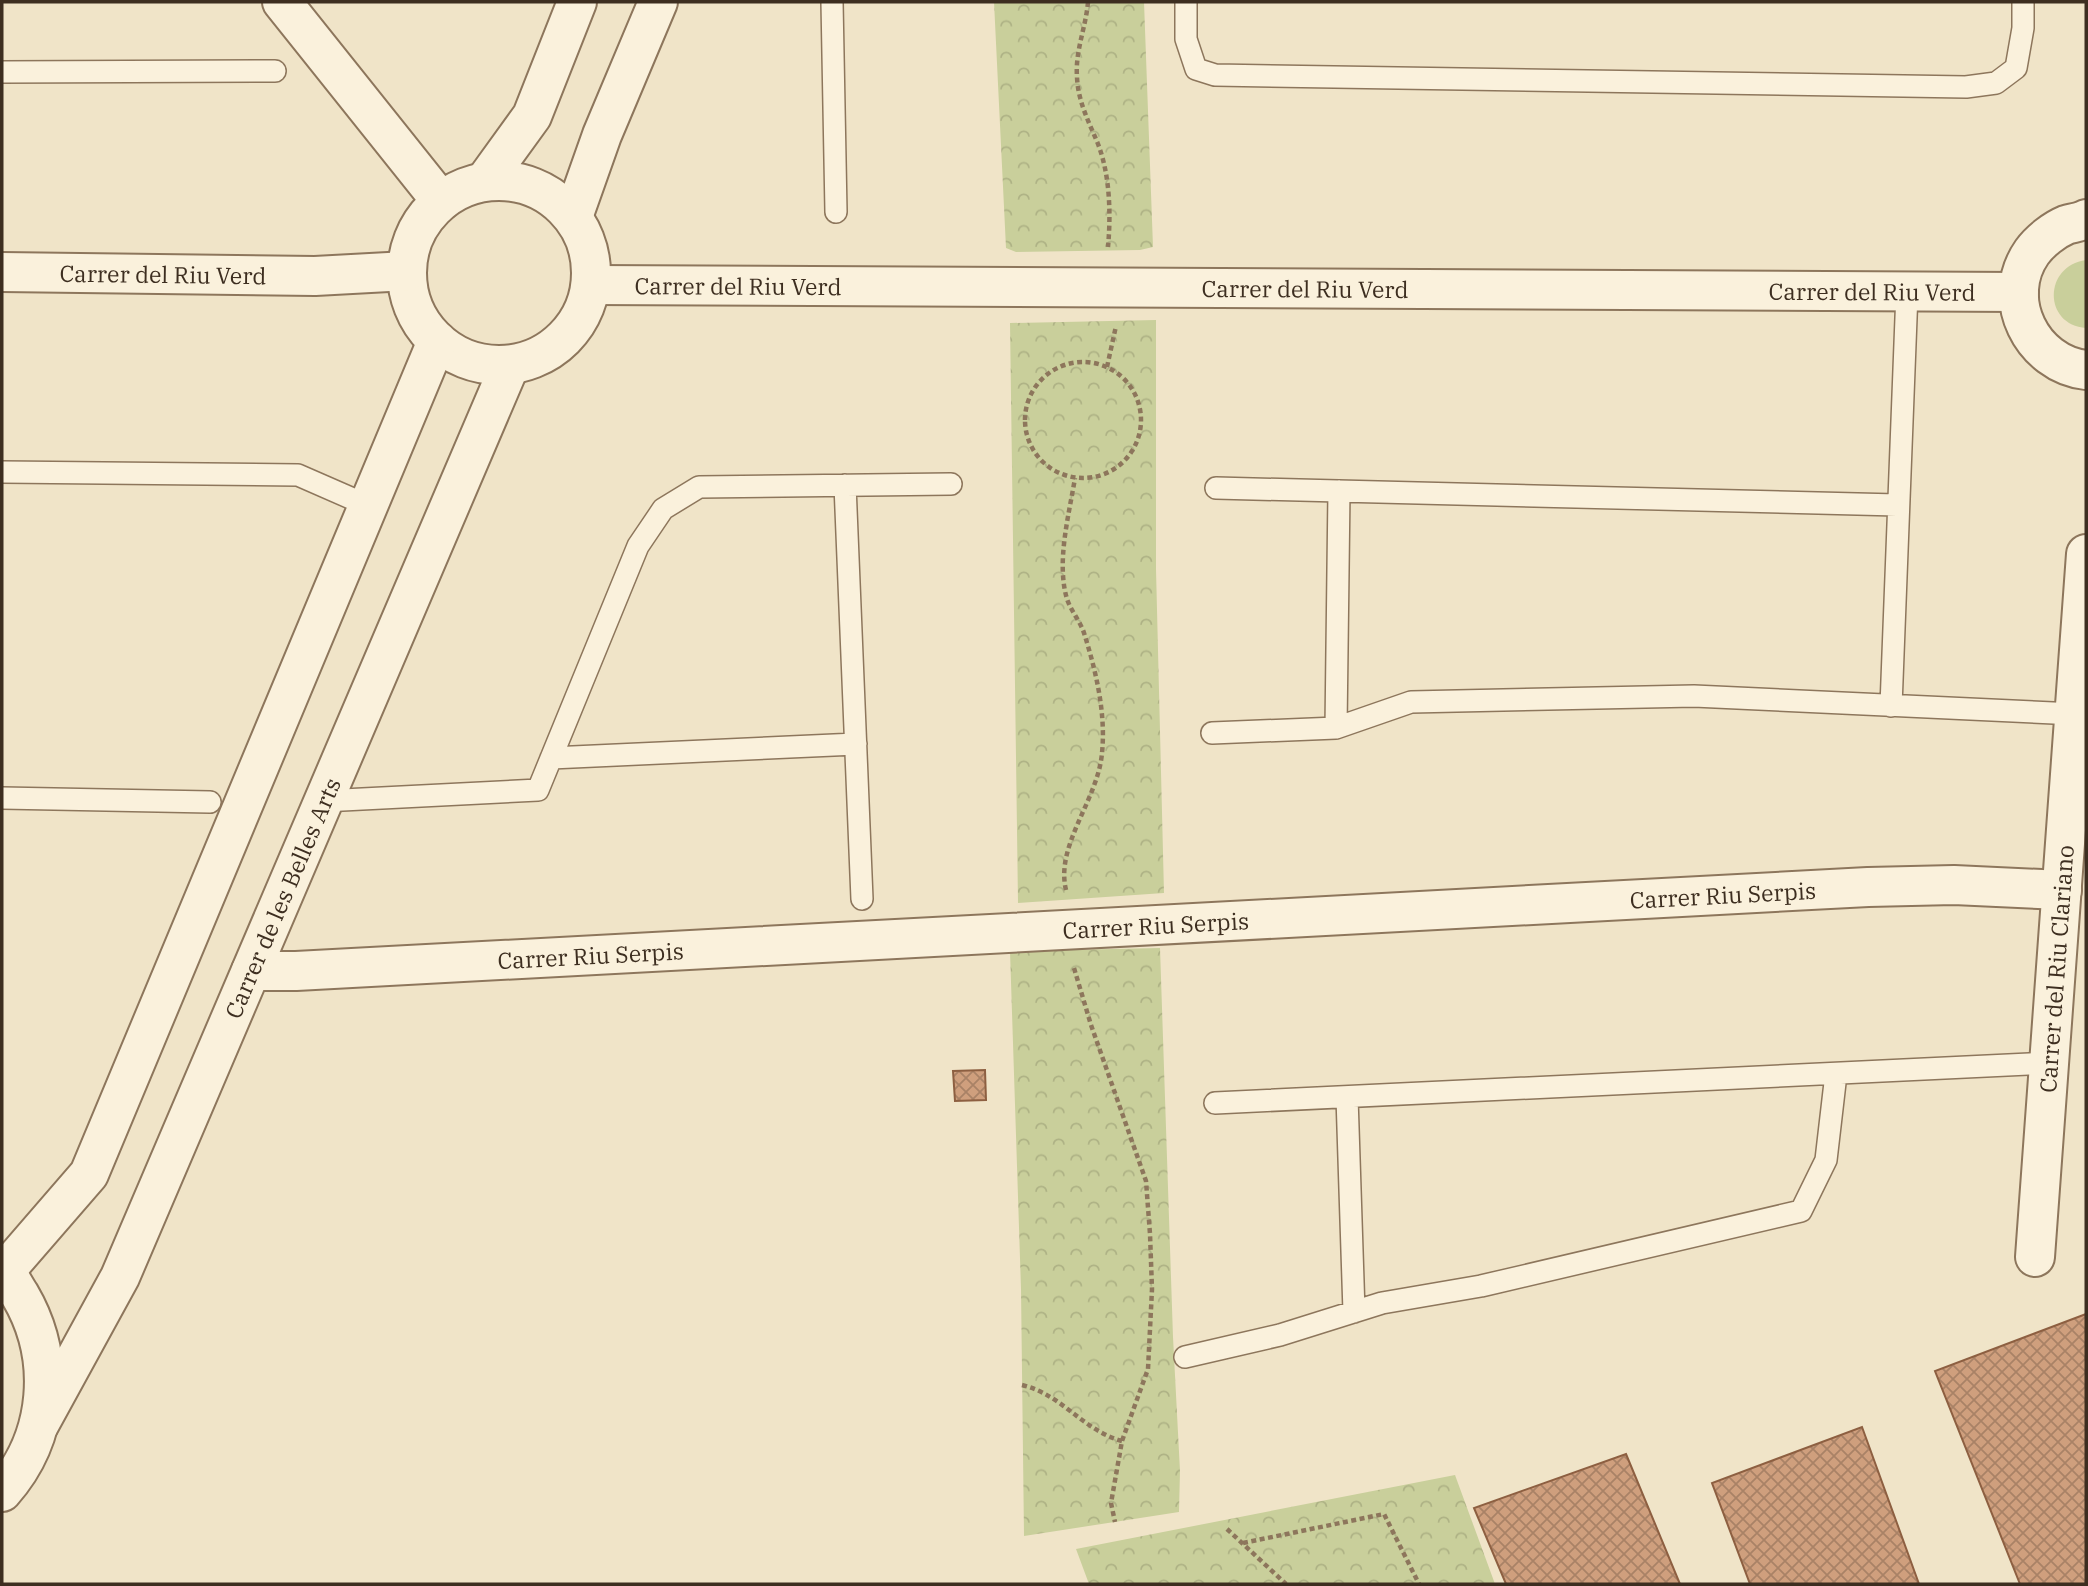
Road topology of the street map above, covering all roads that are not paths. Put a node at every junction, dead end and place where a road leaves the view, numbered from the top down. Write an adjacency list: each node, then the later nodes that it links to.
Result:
1 (282, 2): 10 (street)
2 (577, 2): 9 (street)
3 (658, 2): 12 (street)
4 (832, 2): 11 (lane)
5 (1186, 2): 6 (lane)
6 (2023, 2)
7 (275, 71): 8 (lane)
8 (2, 72)
9 (485, 181): 10 (street); 12 (street)
10 (441, 201): 14 (street)
11 (836, 212)
12 (573, 217): 16 (street)
13 (2086, 220): 18 (street)
14 (407, 271): 15 (street, Carrer del Riu Verd); 19 (street)
15 (2, 272)
16 (591, 285): 17 (street, Carrer del Riu Verd); 20 (street)
17 (1907, 292): 18 (street, Carrer del Riu Verd); 27 (lane)
18 (2019, 292): 21 (street)
19 (437, 341): 20 (street); 28 (street)
20 (510, 365): 38 (street, Carrer de les Belles Arts)
21 (2086, 370)
22 (2, 472): 28 (lane)
23 (951, 484): 24 (lane)
24 (845, 485): 35 (lane); 36 (lane)
25 (1216, 488): 26 (lane)
26 (1339, 491): 27 (lane); 33 (lane)
27 (1897, 505): 31 (lane)
28 (369, 506): 48 (street)
29 (2086, 554): 30 (street, Carrer del Riu Clariano)
30 (2085, 599): 32 (street, Carrer del Riu Clariano)
31 (1891, 705): 32 (lane); 33 (lane)
32 (2075, 714): 40 (street, Carrer del Riu Clariano)
33 (1336, 728): 34 (lane)
34 (1212, 733)
35 (856, 744): 36 (lane); 41 (lane)
36 (551, 758): 38 (lane)
37 (2, 798): 39 (lane)
38 (323, 801): 42 (street, Carrer de les Belles Arts)
39 (210, 802)
40 (2062, 890): 42 (street, Carrer Riu Serpis); 43 (street, Carrer del Riu Clariano)
41 (862, 899)
42 (251, 971): 51 (street, Carrer de les Belles Arts)
43 (2049, 1063): 44 (lane); 47 (street, Carrer del Riu Clariano)
44 (1836, 1073): 45 (lane); 49 (lane)
45 (1347, 1097): 46 (lane); 49 (lane)
46 (1215, 1103)
47 (2035, 1257)
48 (4, 1270): 51 (street)
49 (1354, 1312): 50 (lane)
50 (1185, 1357)
51 (40, 1425): 52 (street)
52 (2, 1492)

